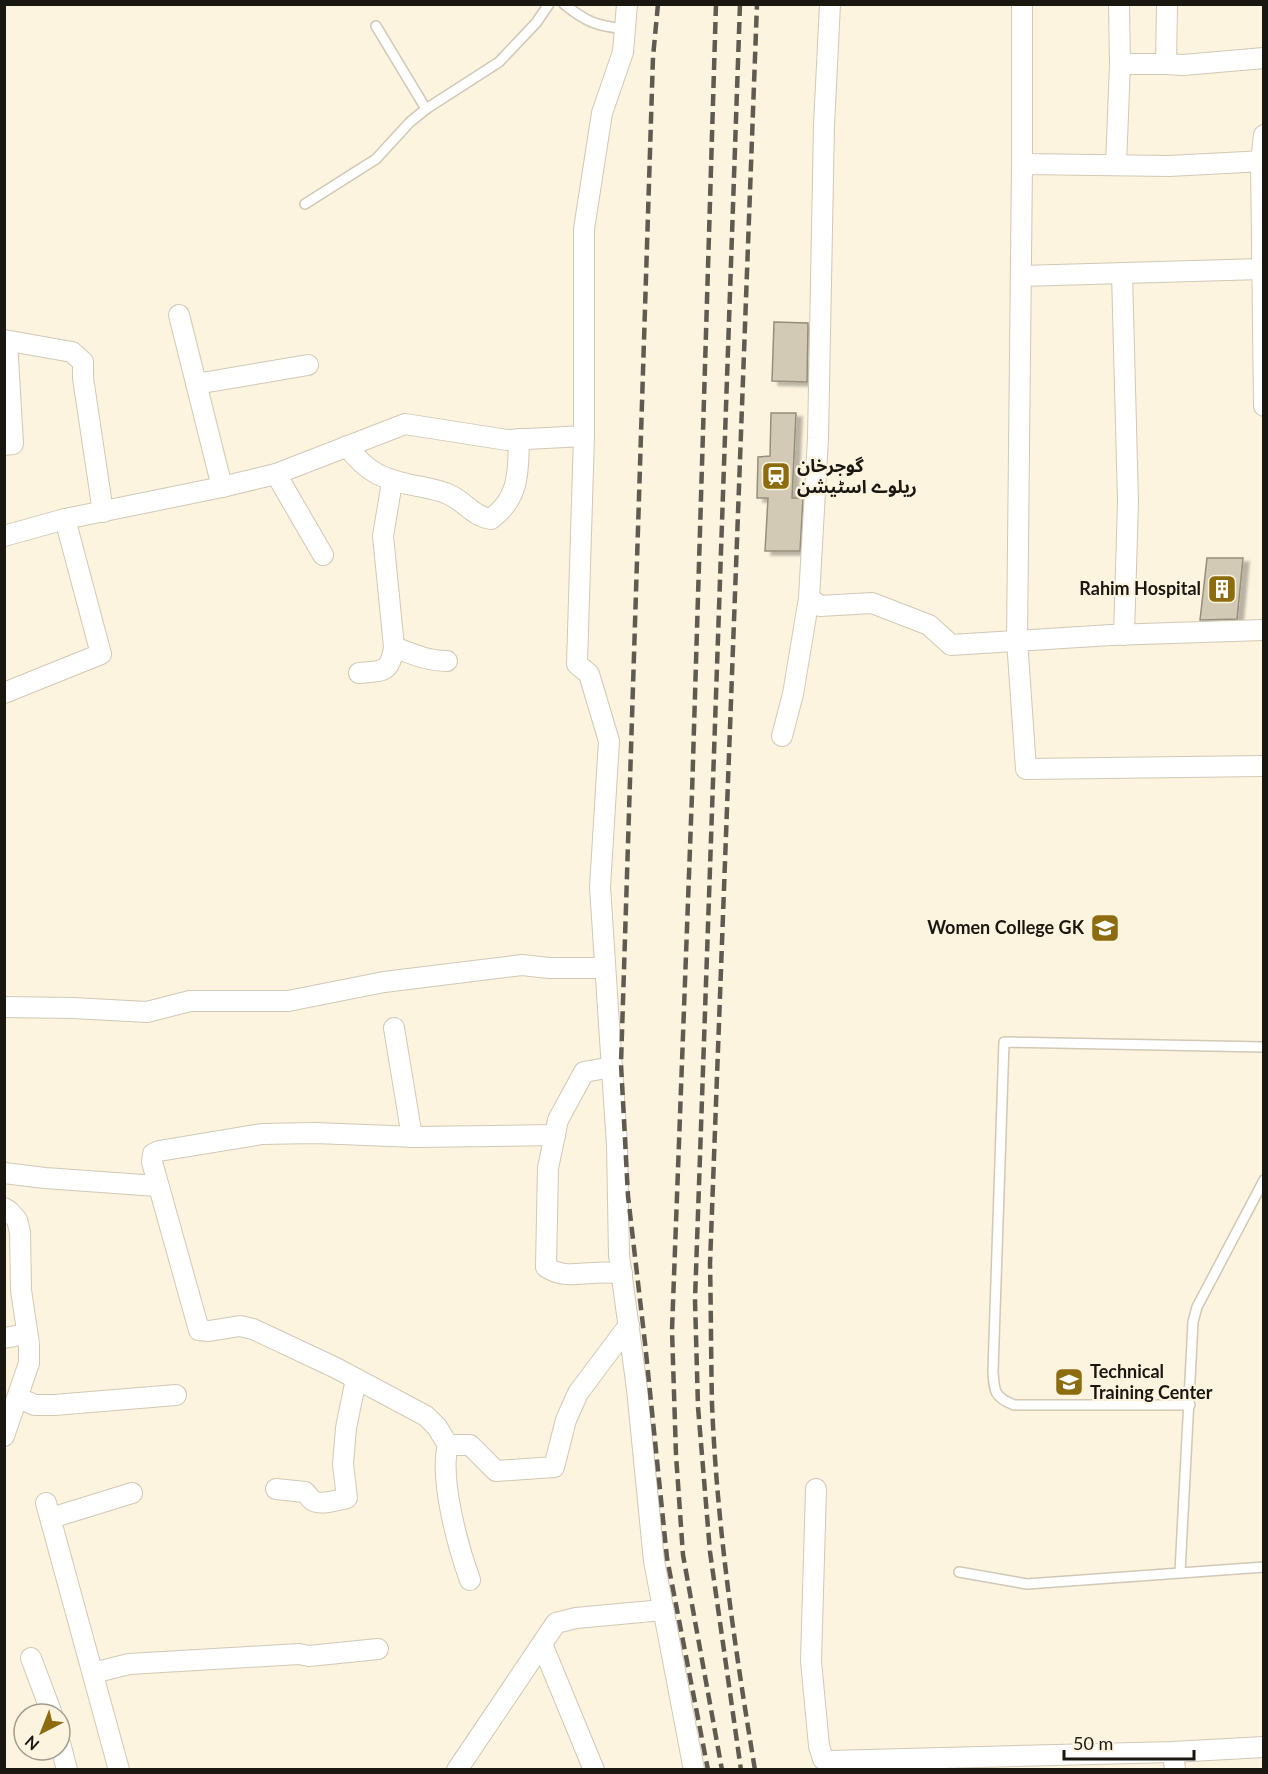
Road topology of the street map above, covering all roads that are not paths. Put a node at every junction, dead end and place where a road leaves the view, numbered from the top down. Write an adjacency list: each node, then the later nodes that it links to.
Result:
1 (549, 4): 13 (lane)
2 (564, 4): 9 (lane)
3 (627, 4): 9 (street)
4 (830, 4): 38 (street)
5 (1022, 4): 16 (street)
6 (1119, 4): 11 (street)
7 (1167, 4): 12 (street)
8 (376, 26): 13 (lane)
9 (625, 29): 27 (street)
10 (1263, 58): 12 (street)
11 (1120, 64): 12 (street); 17 (street)
12 (1166, 64)
13 (426, 109): 18 (lane)
14 (1263, 135): 15 (street)
15 (1262, 161): 17 (street); 19 (street)
16 (1022, 164): 17 (street); 21 (street)
17 (1116, 165)
18 (304, 204)
19 (1262, 269): 20 (street); 26 (street)
20 (1122, 273): 21 (street); 40 (street)
21 (1021, 276): 41 (street)
22 (178, 315): 25 (street)
23 (6, 340): 29 (street); 34 (street)
24 (308, 365): 25 (street)
25 (196, 384): 33 (street)
26 (1263, 406)
27 (584, 436): 28 (street); 48 (street)
28 (519, 439): 30 (street); 32 (street)
29 (4, 445)
30 (347, 446): 31 (street); 32 (street)
31 (276, 474): 33 (street); 37 (street)
32 (392, 482): 42 (street)
33 (222, 488): 34 (street)
34 (103, 512): 35 (street)
35 (64, 519): 36 (street); 45 (street)
36 (4, 536)
37 (323, 555)
38 (809, 598): 41 (street); 46 (street)
39 (1263, 630): 40 (street)
40 (1124, 634): 41 (street)
41 (1017, 640): 47 (street)
42 (394, 647): 43 (street); 44 (street)
43 (447, 661)
44 (359, 673)
45 (4, 693)
46 (782, 736)
47 (1263, 766)
48 (605, 968): 49 (street); 52 (street)
49 (4, 1007)
50 (394, 1028): 54 (street)
51 (1263, 1047): 66 (lane)
52 (612, 1067): 53 (street); 59 (street)
53 (555, 1135): 54 (street); 59 (street)
54 (412, 1137): 57 (street)
55 (4, 1173): 57 (street)
56 (1263, 1180): 66 (lane)
57 (157, 1186): 63 (street)
58 (4, 1208): 61 (street)
59 (622, 1273): 60 (street)
60 (629, 1324): 68 (street); 76 (street)
61 (27, 1334): 62 (street); 65 (street)
62 (4, 1338)
63 (356, 1379): 68 (street); 69 (street)
64 (176, 1395): 65 (street)
65 (18, 1398): 67 (street)
66 (1190, 1405): 74 (lane)
67 (4, 1436)
68 (448, 1445): 75 (street)
69 (276, 1489)
70 (816, 1489): 84 (street)
71 (132, 1493): 80 (street)
72 (1263, 1567): 74 (lane)
73 (959, 1572): 74 (lane)
74 (1180, 1572)
75 (470, 1580)
76 (663, 1610): 77 (street); 88 (street)
77 (542, 1644): 86 (street); 87 (street)
78 (378, 1649): 80 (street)
79 (31, 1658): 81 (street)
80 (93, 1673): 85 (street)
81 (48, 1702)
82 (1263, 1747): 83 (street)
83 (1174, 1761): 84 (street)
84 (820, 1764)
85 (119, 1770)
86 (457, 1770)
87 (594, 1770)
88 (693, 1770)

